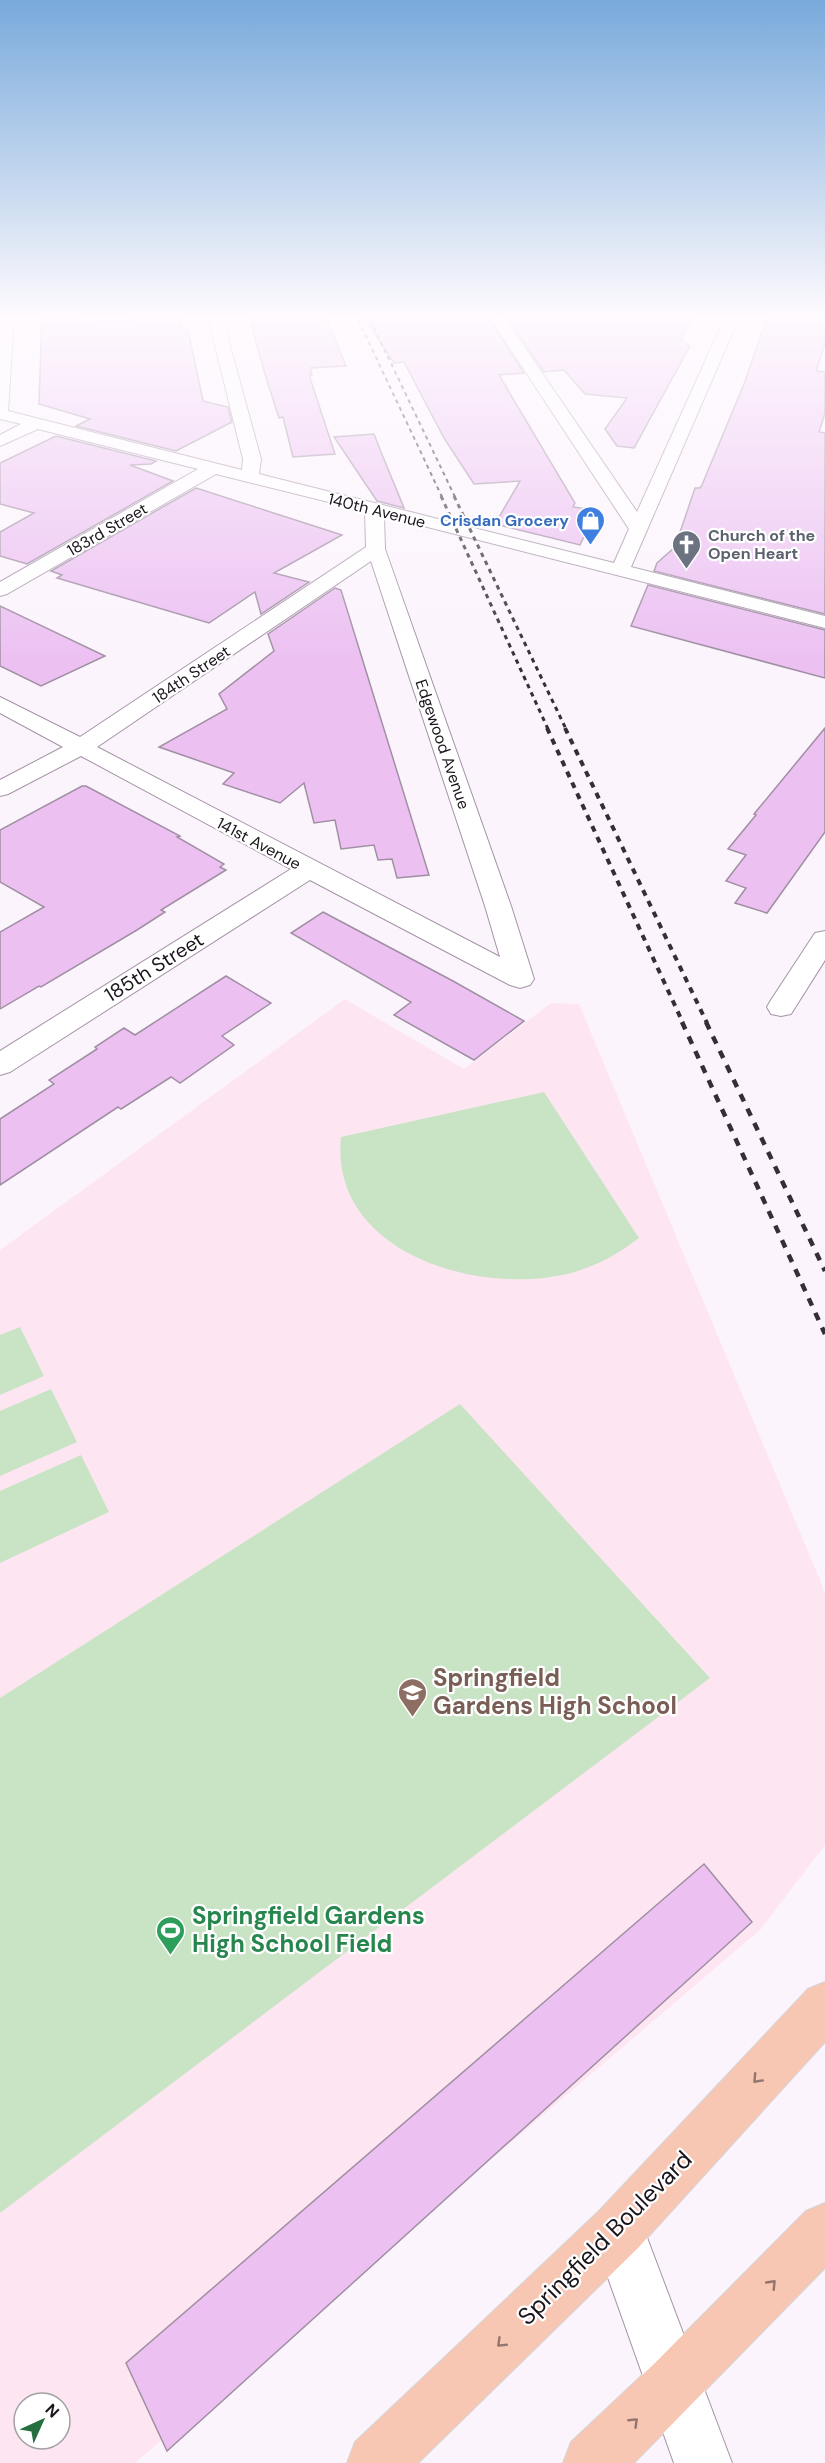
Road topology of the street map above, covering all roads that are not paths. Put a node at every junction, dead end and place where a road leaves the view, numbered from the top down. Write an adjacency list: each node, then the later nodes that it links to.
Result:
1 (27, 428): 6 (street)
2 (56, 428): 7 (street, 140th Avenue)
3 (244, 428): 8 (street)
4 (571, 428): 10 (street)
5 (683, 428): 10 (street)
6 (0, 441)
7 (213, 468): 8 (street, 140th Avenue); 13 (street, 183rd Street)
8 (250, 477): 9 (street, 140th Avenue)
9 (374, 509): 11 (street, Edgewood Avenue); 12 (street, 140th Avenue)
10 (638, 528): 12 (street)
11 (376, 549): 16 (street, 184th Street); 20 (street, Edgewood Avenue)
12 (620, 571): 14 (street, 140th Avenue)
13 (0, 590)
14 (825, 622)
15 (0, 704): 16 (street, 141st Avenue)
16 (81, 747): 17 (street, 184th Street); 18 (street, 141st Avenue)
17 (0, 789)
18 (309, 869): 20 (street, 141st Avenue); 22 (street, 185th Street)
19 (825, 939): 21 (street)
20 (520, 979)
21 (781, 1007)
22 (0, 1065)
23 (825, 2006): 24 (main road, Springfield Boulevard, one-way to 24)
24 (618, 2230): 26 (street); 27 (main road, Springfield Boulevard, one-way to 27)
25 (825, 2230): 26 (main road, one-way to 25)
26 (674, 2384): 28 (main road, one-way to 26); 29 (street)
27 (376, 2463)
28 (592, 2463)
29 (703, 2463)

